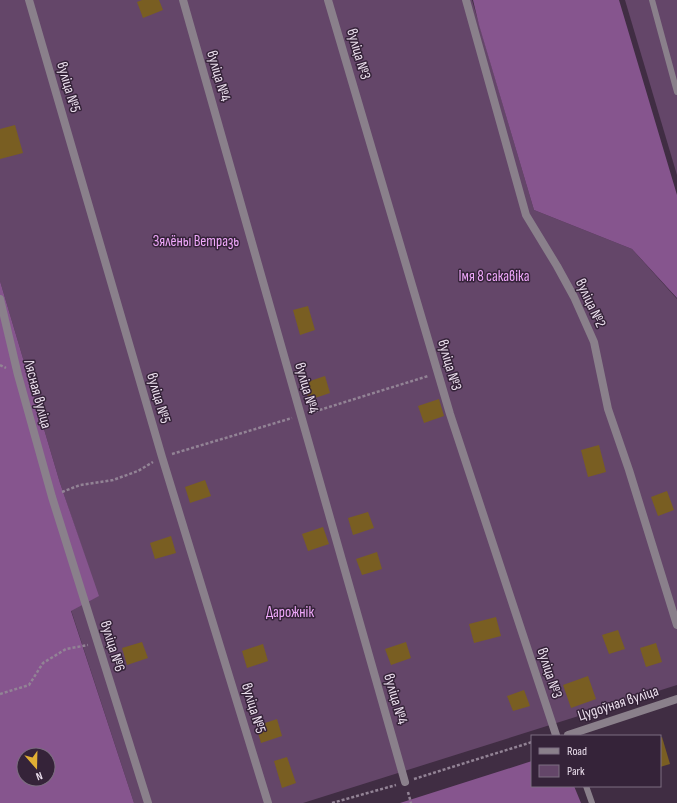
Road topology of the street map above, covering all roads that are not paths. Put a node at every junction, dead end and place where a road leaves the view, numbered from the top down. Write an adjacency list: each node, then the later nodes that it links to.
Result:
1 (29, 0): 16 (street, вуліца №5)
2 (183, 0): 13 (street, вуліца №4)
3 (328, 0): 11 (street, вуліца №3)
4 (466, 0): 9 (street, вуліца №2)
5 (652, 0): 6 (lane)
6 (677, 92)
7 (0, 299): 8 (street, Лясная вуліца)
8 (52, 497): 15 (street, вуліца №6)
9 (677, 625)
10 (677, 698): 12 (street, Цудоўная вуліца)
11 (556, 735)
12 (568, 735)
13 (405, 782)
14 (586, 787): 17 (lane)
15 (148, 803)
16 (268, 803)
17 (592, 803)

